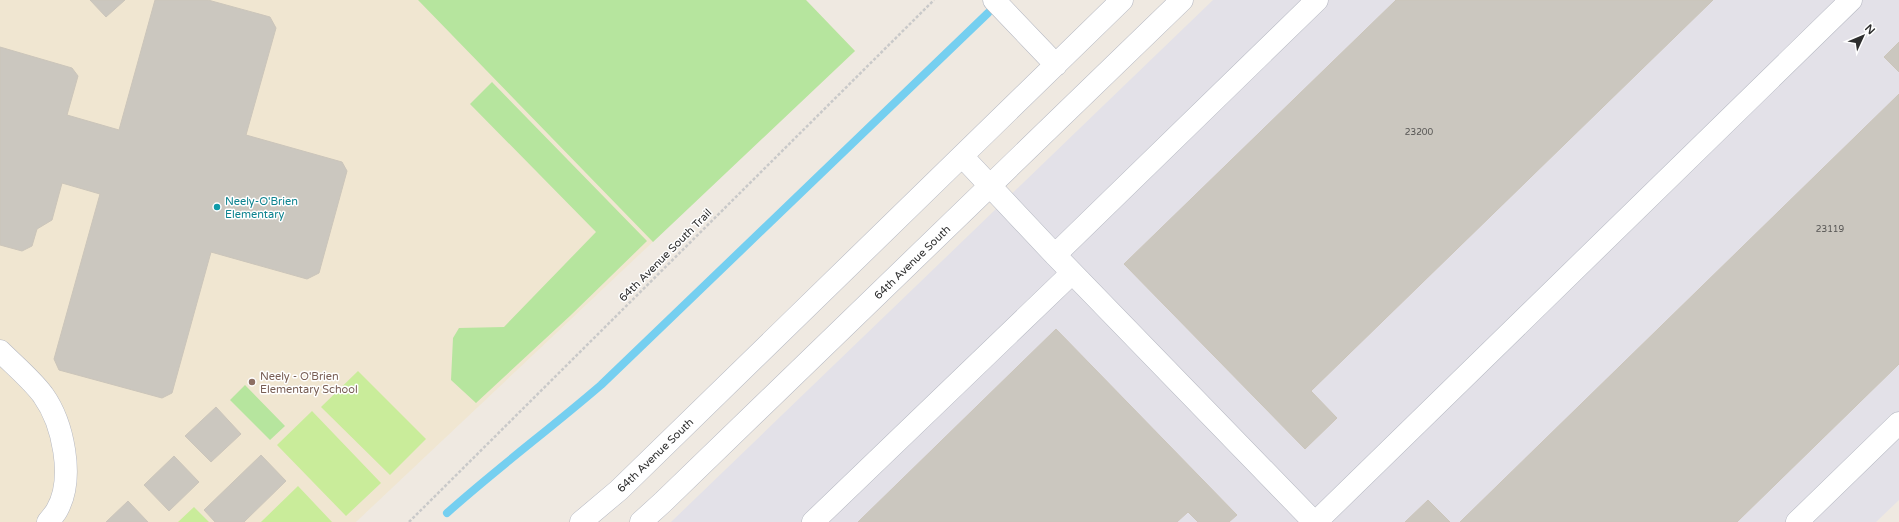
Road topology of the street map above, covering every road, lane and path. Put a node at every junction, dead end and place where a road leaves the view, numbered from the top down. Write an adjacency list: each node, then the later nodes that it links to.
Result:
1 (934, 0): 15 (path, 64th Avenue South Trail)
2 (994, 0): 7 (street)
3 (1122, 0): 7 (street, 64th Avenue South)
4 (1182, 0): 9 (street, 64th Avenue South)
5 (1317, 0): 10 (street)
6 (1851, 0): 19 (street)
7 (1056, 65): 8 (street, 64th Avenue South)
8 (962, 156): 9 (street); 16 (street, 64th Avenue South)
9 (991, 186): 10 (street); 17 (street, 64th Avenue South)
10 (1055, 255): 11 (street)
11 (1072, 273): 18 (street); 19 (street)
12 (0, 351): 14 (street)
13 (1899, 423): 20 (street)
14 (48, 522)
15 (409, 522)
16 (581, 522)
17 (641, 522)
18 (813, 522)
19 (1315, 522)
20 (1797, 522)

